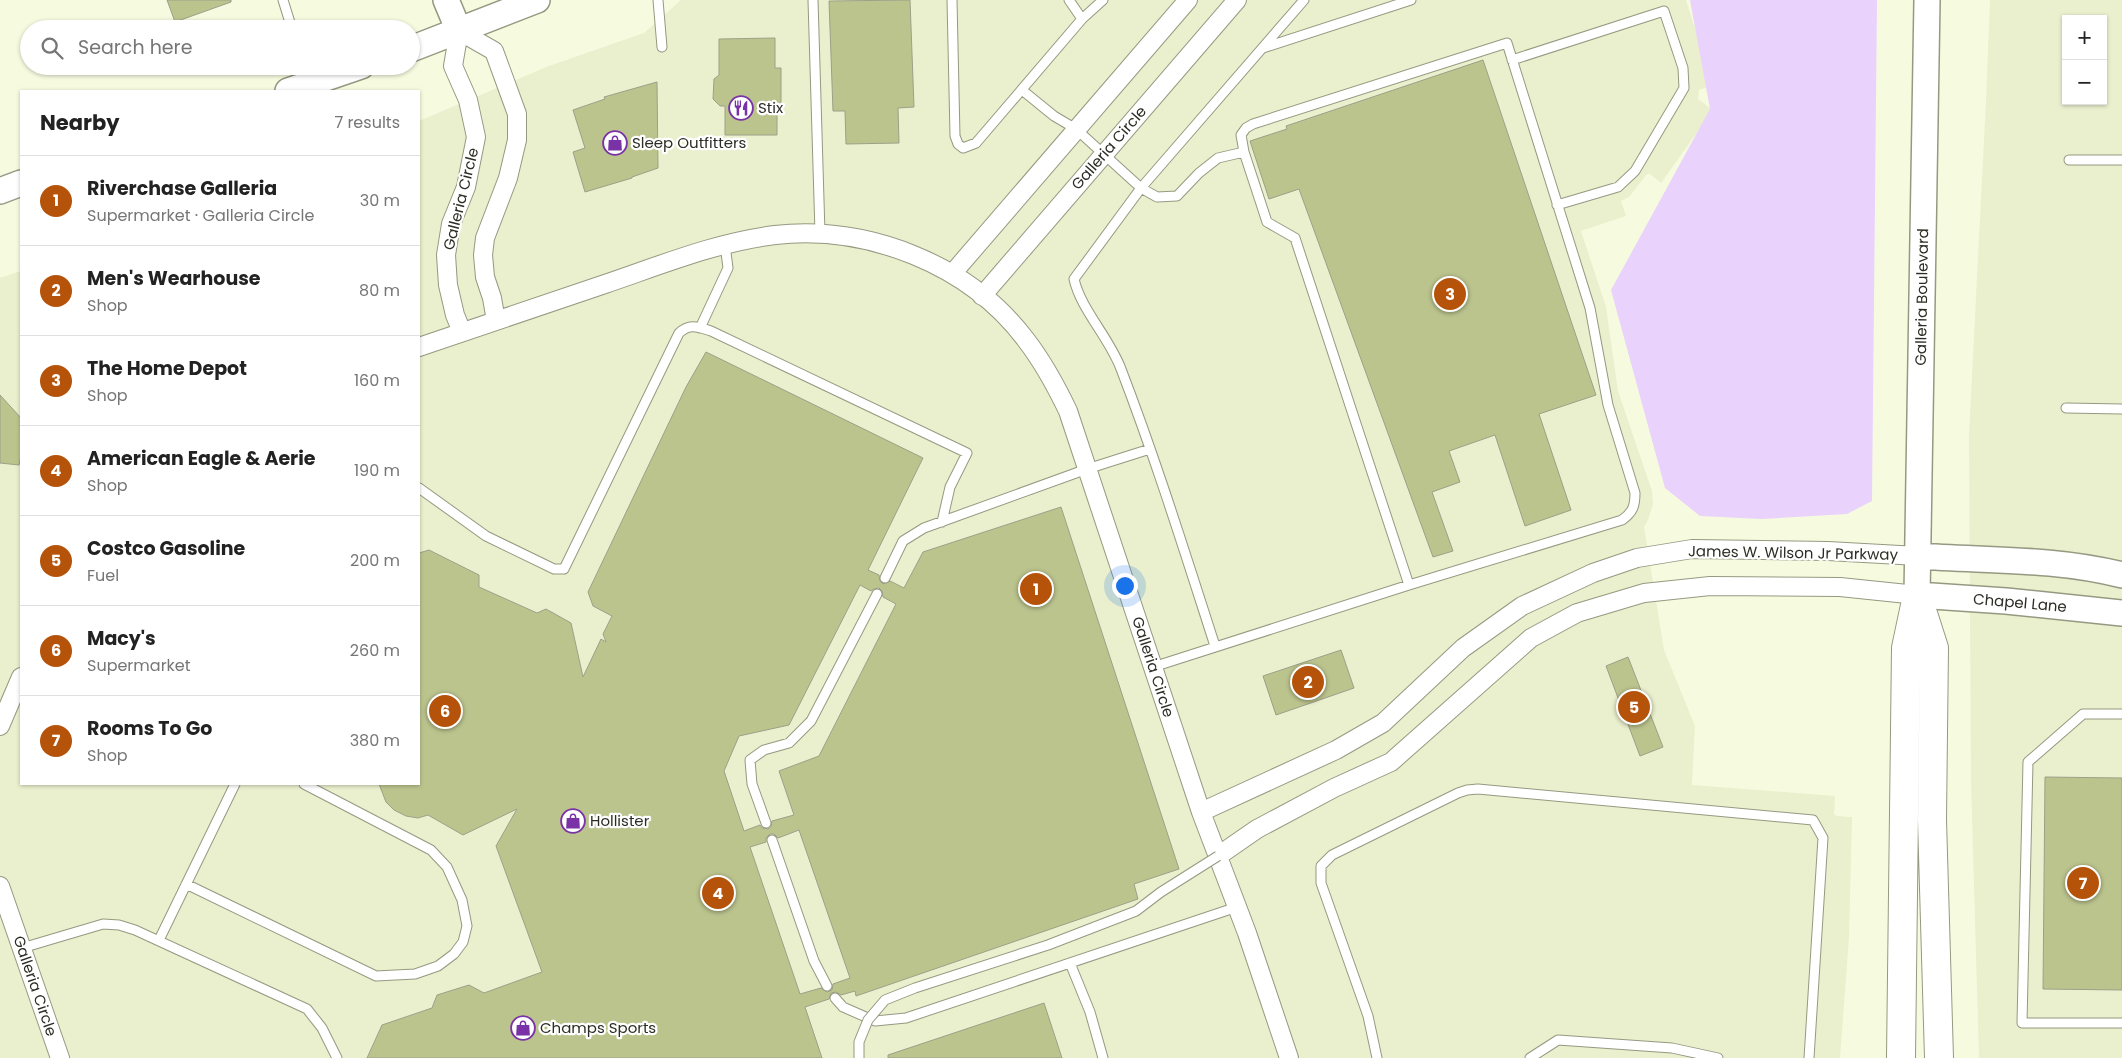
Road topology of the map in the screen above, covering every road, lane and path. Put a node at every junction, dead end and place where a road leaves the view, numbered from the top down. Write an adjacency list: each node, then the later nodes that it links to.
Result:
1 (283, 0): 15 (lane)
2 (446, 0): 16 (main road)
3 (537, 0): 16 (main road)
4 (658, 0): 18 (lane)
5 (813, 0): 33 (lane)
6 (952, 0): 23 (lane)
7 (1069, 0): 14 (lane)
8 (1103, 0): 14 (lane)
9 (1188, 0): 24 (street)
10 (1237, 0): 26 (street, Galleria Circle)
11 (1304, 0): 19 (lane)
12 (1411, 0): 19 (lane)
13 (1927, 0): 47 (main road, Galleria Boulevard)
14 (1082, 18): 23 (lane)
15 (289, 20)
16 (459, 31): 17 (main road); 37 (street); 39 (street, Galleria Circle)
17 (420, 46)
18 (662, 46)
19 (1262, 48): 30 (lane)
20 (1512, 60): 25 (lane); 32 (lane); 32 (lane)
21 (324, 75): 22 (main road)
22 (300, 81)
23 (1022, 90): 24 (lane)
24 (1076, 129): 26 (lane); 35 (street)
25 (1244, 152): 30 (lane); 50 (lane)
26 (1104, 154): 30 (lane); 36 (street, Galleria Circle)
27 (2069, 160): 28 (lane)
28 (2122, 160)
29 (20, 183): 31 (main road)
30 (1141, 188): 43 (lane)
31 (0, 191)
32 (1557, 205): 50 (lane)
33 (820, 233): 34 (street, Galleria Circle); 35 (street, Galleria Circle)
34 (725, 244): 37 (street, Galleria Circle); 38 (lane)
35 (952, 274): 36 (street, Galleria Circle)
36 (982, 296): 44 (street, Galleria Circle)
37 (496, 321): 39 (street, Galleria Circle)
38 (700, 328): 45 (lane); 46 (lane)
39 (462, 332): 40 (street, Galleria Circle)
40 (420, 347)
41 (2066, 408): 42 (lane)
42 (2122, 409)
43 (1150, 449): 44 (lane); 54 (lane)
44 (1087, 469): 46 (lane); 55 (street, Galleria Circle)
45 (420, 489)
46 (942, 522): 49 (lane)
47 (1918, 556): 48 (main road); 52 (main road, Galleria Boulevard); 61 (street, James W. Wilson Jr Parkway)
48 (2122, 575)
49 (885, 578)
50 (1409, 585): 54 (lane)
51 (877, 594): 62 (lane)
52 (1917, 595): 53 (main road, Chapel Lane); 64 (street); 83 (highway); 84 (highway)
53 (2122, 613)
54 (1215, 646): 55 (lane)
55 (1153, 667): 61 (street, Galleria Circle)
56 (20, 679): 58 (street)
57 (2122, 714): 73 (lane)
58 (0, 726)
59 (235, 785): 65 (lane)
60 (306, 785): 65 (lane)
61 (1201, 812): 64 (street, Galleria Circle)
62 (766, 823)
63 (772, 840): 71 (lane)
64 (1218, 856): 67 (street, Galleria Circle); 76 (lane, bridge)
65 (186, 884): 68 (lane)
66 (0, 886): 69 (street, Galleria Circle)
67 (1237, 907): 70 (lane); 78 (street, Galleria Circle)
68 (159, 940): 69 (lane); 75 (lane)
69 (22, 948): 74 (street, Galleria Circle)
70 (1070, 963): 72 (lane); 77 (lane)
71 (827, 986)
72 (835, 998)
73 (2122, 1023)
74 (60, 1058)
75 (337, 1058)
76 (859, 1058)
77 (1103, 1058)
78 (1289, 1058)
79 (1377, 1058): 82 (lane)
80 (1530, 1058): 81 (lane)
81 (1718, 1058)
82 (1809, 1058)
83 (1901, 1058)
84 (1939, 1058)

